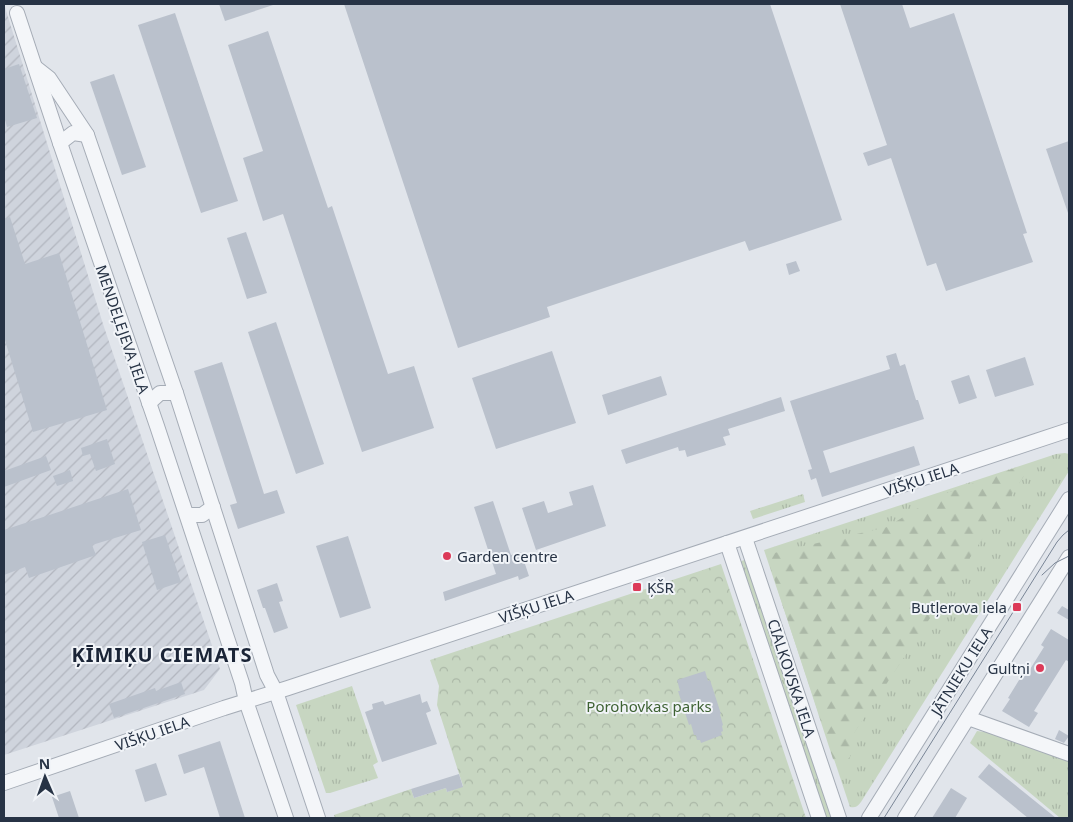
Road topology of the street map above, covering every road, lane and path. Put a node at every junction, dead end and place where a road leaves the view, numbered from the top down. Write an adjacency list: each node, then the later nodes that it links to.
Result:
1 (17, 13): 2 (street)
2 (35, 67): 3 (street, MENDEĻEJEVA IELA); 4 (street, MENDEĻEJEVA IELA)
3 (87, 135): 4 (street); 5 (street, MENDEĻEJEVA IELA)
4 (60, 144): 6 (street, MENDEĻEJEVA IELA)
5 (176, 393): 6 (street); 9 (street, MENDEĻEJEVA IELA)
6 (149, 403): 10 (street, MENDEĻEJEVA IELA)
7 (1065, 434): 11 (street, VIŠĶU IELA)
8 (1069, 499): 23 (street, JĀTNIEKU IELA)
9 (213, 507): 10 (street); 14 (street, MENDEĻEJEVA IELA)
10 (187, 515): 15 (street, MENDEĻEJEVA IELA)
11 (745, 538): 12 (street, VIŠĶU IELA); 22 (street, CIALKOVSKA IELA)
12 (727, 543): 14 (street, VIŠĶU IELA); 21 (street, CIALKOVSKA IELA)
13 (1069, 557): 16 (street, JĀTNIEKU IELA)
14 (276, 692): 15 (street, VIŠĶU IELA); 20 (street, MENDEĻEJEVA IELA)
15 (246, 701): 18 (street, VIŠĶU IELA); 19 (street, MENDEĻEJEVA IELA)
16 (968, 718): 17 (street); 24 (street, JĀTNIEKU IELA)
17 (1069, 754)
18 (4, 783)
19 (286, 818)
20 (318, 818)
21 (819, 818)
22 (839, 818)
23 (869, 818)
24 (905, 818)

